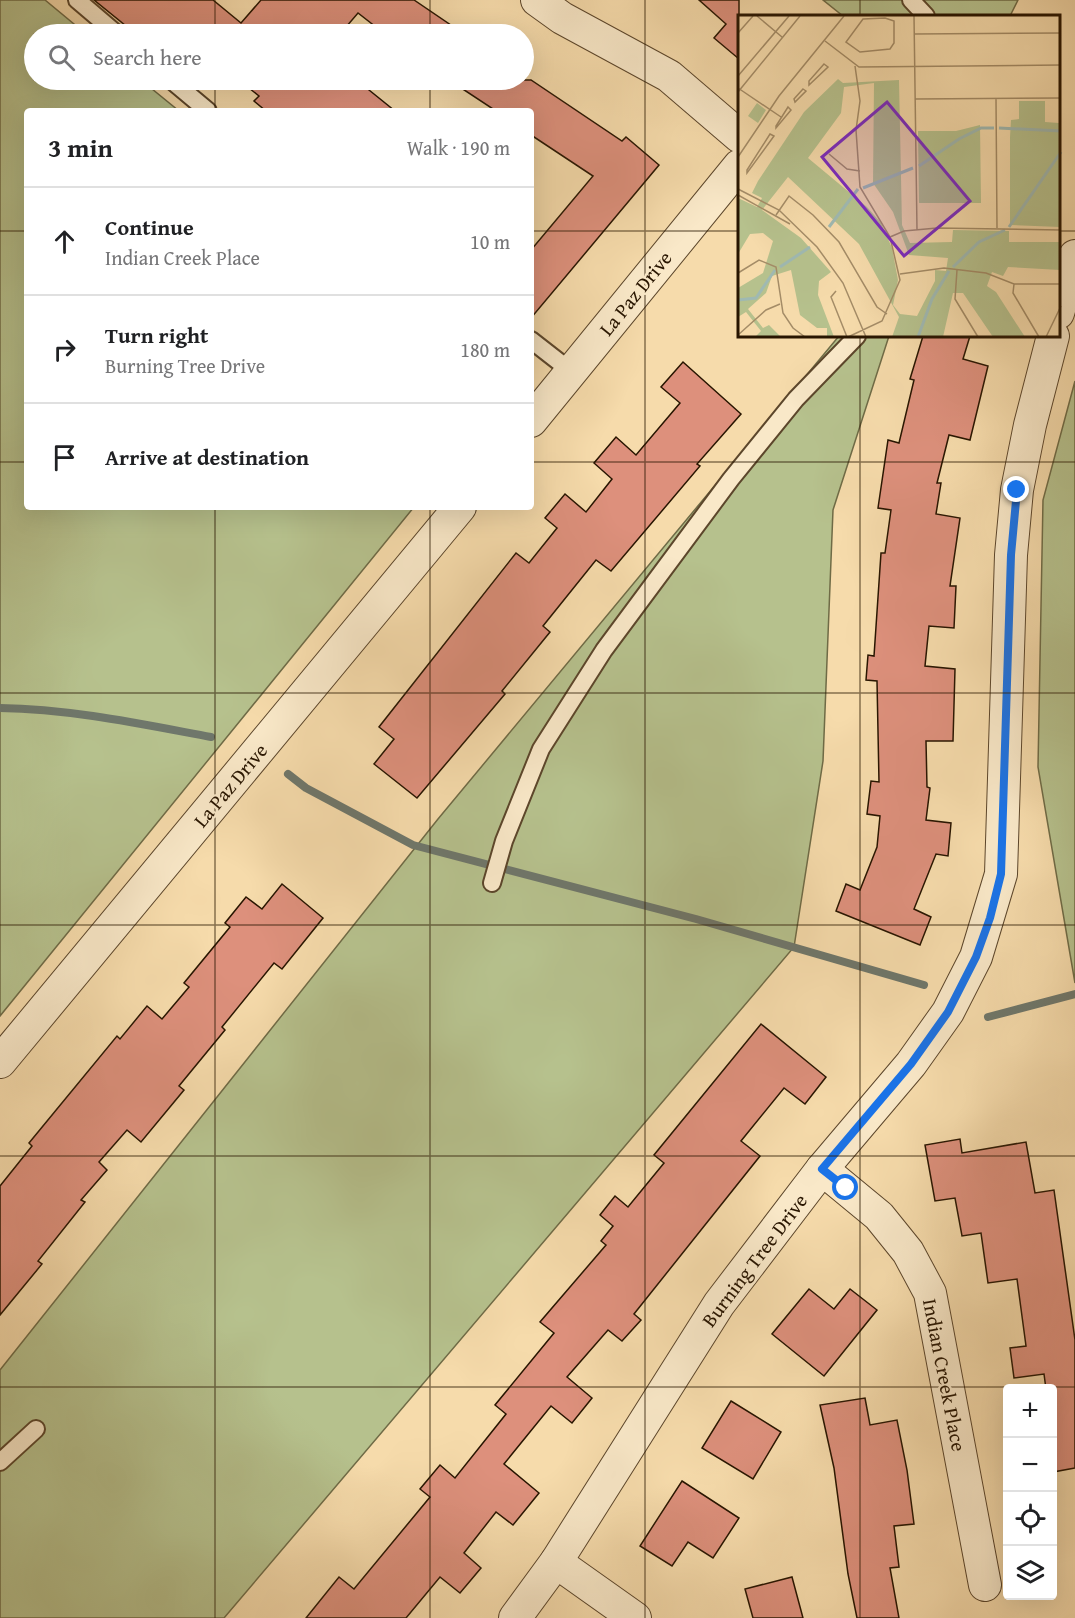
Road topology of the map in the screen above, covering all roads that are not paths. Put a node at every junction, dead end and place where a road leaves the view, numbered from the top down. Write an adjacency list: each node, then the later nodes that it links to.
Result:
1 (76, 0): 5 (lane)
2 (537, 0): 8 (street)
3 (911, 0): 4 (lane)
4 (925, 15)
5 (105, 24)
6 (183, 90): 7 (lane)
7 (204, 108)
8 (738, 135)
9 (738, 167): 15 (street, La Paz Drive)
10 (1075, 256): 11 (street)
11 (1060, 301)
12 (856, 338): 18 (lane)
13 (1052, 338): 20 (street, Burning Tree Drive)
14 (534, 342): 15 (lane)
15 (572, 372): 16 (street, La Paz Drive)
16 (534, 417)
17 (458, 510): 19 (street, La Paz Drive)
18 (492, 883)
19 (0, 1062)
20 (822, 1169): 23 (street, Burning Tree Drive); 24 (street, Indian Creek Place)
21 (36, 1429): 22 (lane)
22 (0, 1462)
23 (555, 1562): 25 (street, Burning Tree Drive); 26 (street)
24 (985, 1584)
25 (515, 1618)
26 (635, 1618)

